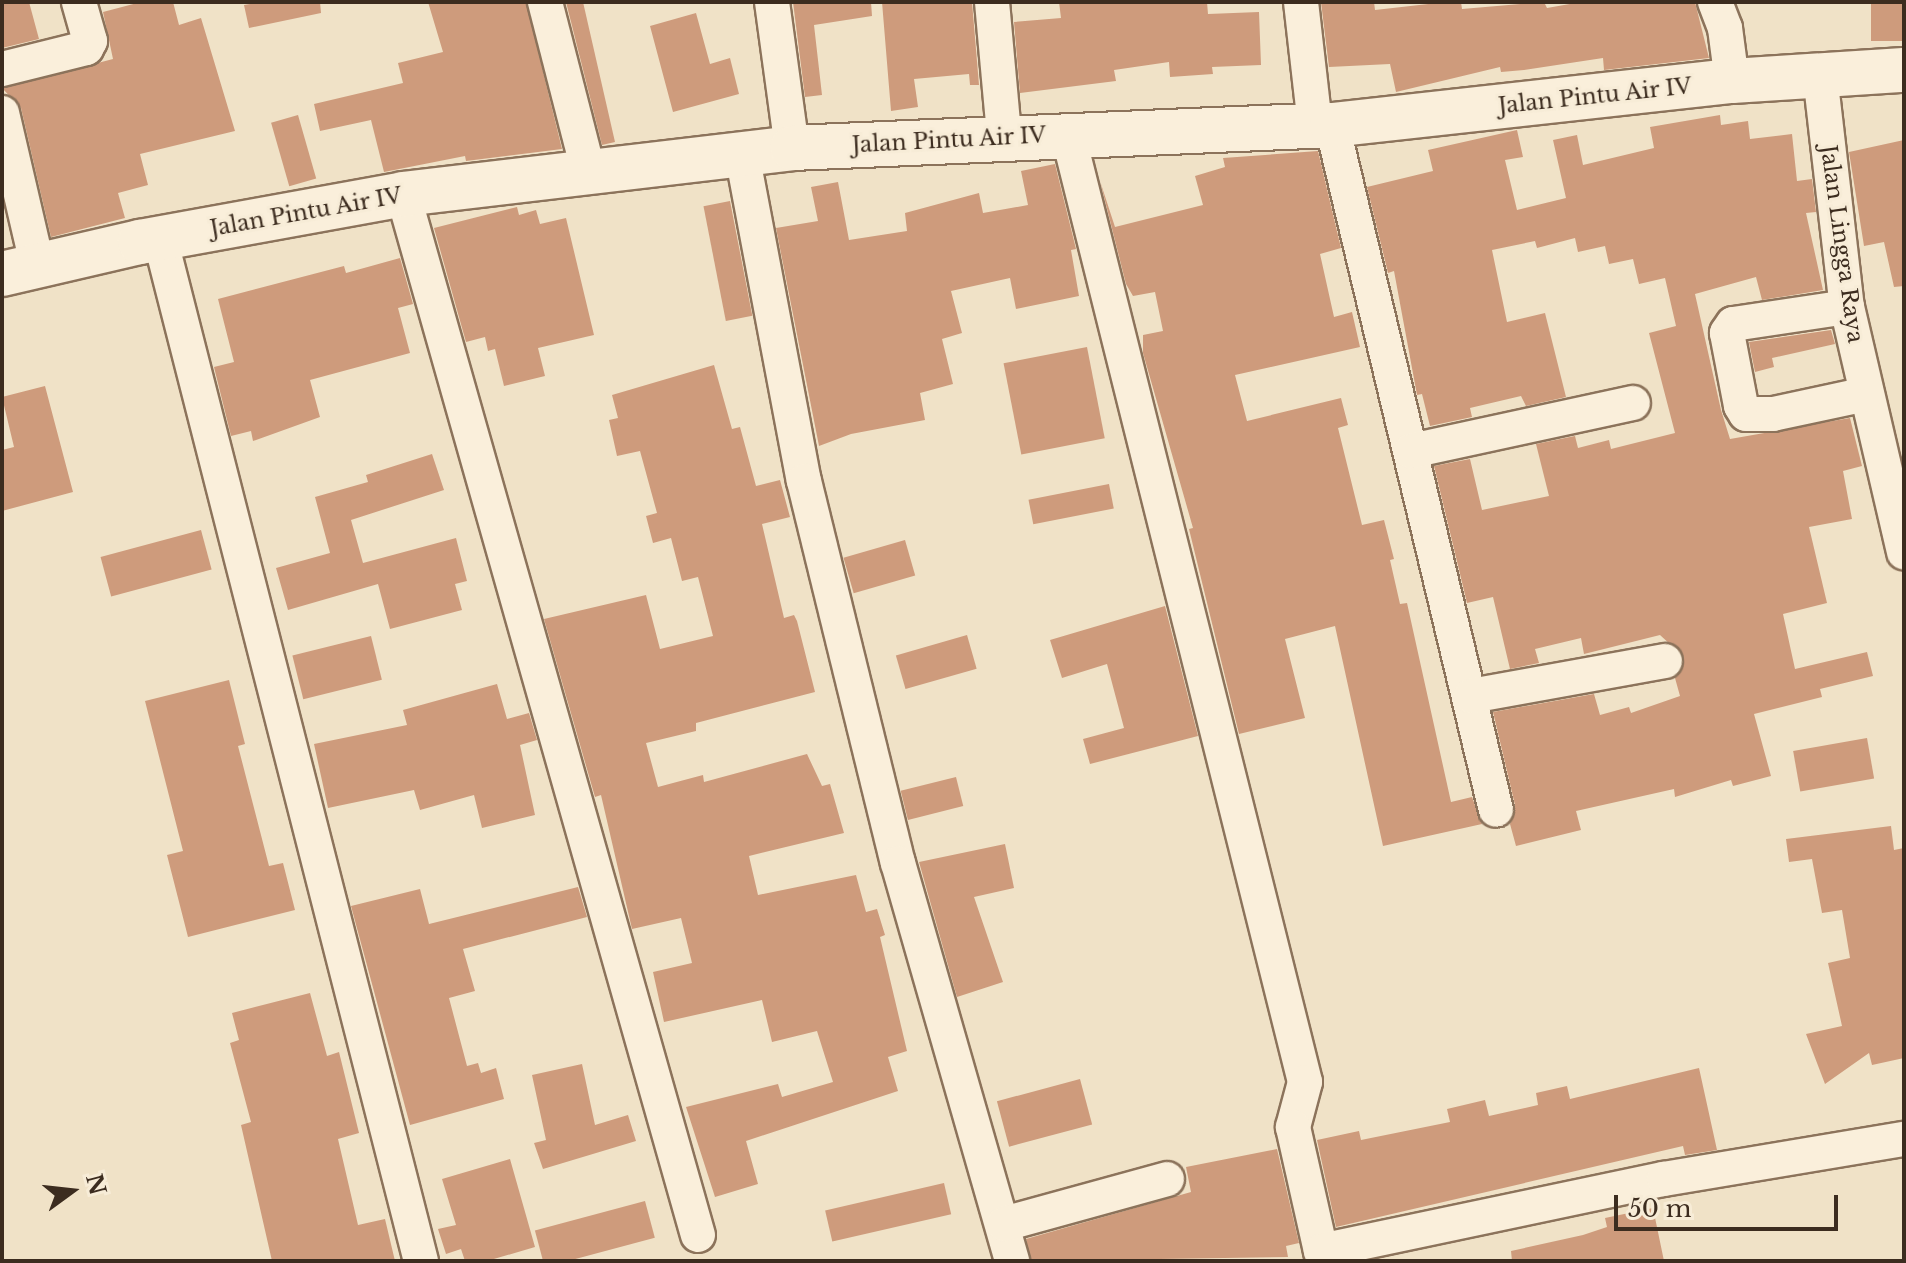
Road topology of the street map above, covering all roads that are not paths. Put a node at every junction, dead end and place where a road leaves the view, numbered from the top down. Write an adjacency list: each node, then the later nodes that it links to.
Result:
1 (79, 2): 7 (street)
2 (545, 2): 17 (street)
3 (772, 2): 15 (street)
4 (992, 2): 14 (street)
5 (1301, 2): 12 (street)
6 (1715, 2): 10 (street)
7 (2, 69)
8 (1904, 70): 9 (main road, Jalan Pintu Air IV)
9 (1820, 75): 10 (main road, Jalan Pintu Air IV); 21 (street, Jalan Lingga Raya)
10 (1732, 81): 12 (main road, Jalan Pintu Air IV)
11 (2, 113): 20 (street)
12 (1324, 125): 13 (main road, Jalan Pintu Air IV); 24 (street)
13 (1068, 134): 14 (main road, Jalan Pintu Air IV); 33 (street)
14 (1004, 135): 15 (main road, Jalan Pintu Air IV)
15 (792, 148): 16 (main road, Jalan Pintu Air IV)
16 (742, 154): 17 (main road, Jalan Pintu Air IV); 31 (street)
17 (589, 173): 18 (main road, Jalan Pintu Air IV)
18 (403, 194): 19 (main road, Jalan Pintu Air IV); 32 (street)
19 (160, 238): 20 (main road, Jalan Pintu Air IV); 34 (street)
20 (19, 269)
21 (1847, 307): 22 (street, Jalan Lingga Raya); 22 (street)
22 (1866, 394): 25 (street, Jalan Lingga Raya)
23 (1633, 403): 24 (street)
24 (1411, 451): 27 (street)
25 (1904, 552)
26 (1665, 661): 27 (street)
27 (1471, 696): 28 (street)
28 (1496, 810)
29 (1904, 1139): 33 (street)
30 (1167, 1179): 31 (street)
31 (1004, 1224): 35 (street)
32 (698, 1235)
33 (1322, 1256)
34 (421, 1261)
35 (1012, 1261)

